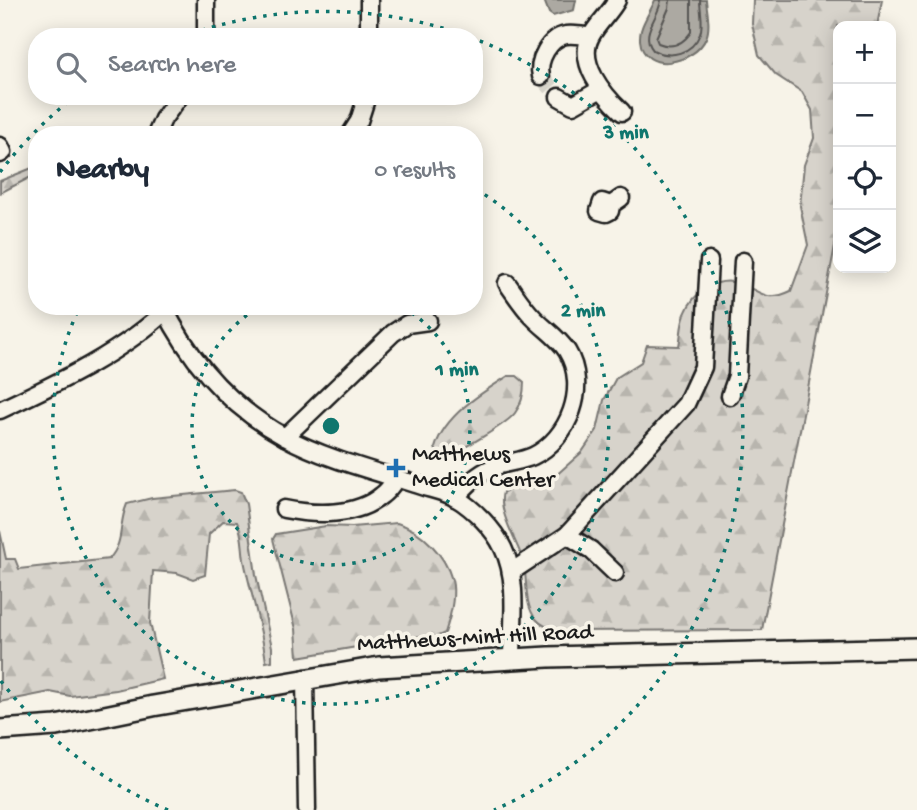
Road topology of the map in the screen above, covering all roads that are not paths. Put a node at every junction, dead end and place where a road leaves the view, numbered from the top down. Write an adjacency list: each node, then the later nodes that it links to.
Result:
1 (206, 0): 4 (street)
2 (369, 0): 5 (street)
3 (617, 0): 6 (street)
4 (206, 28)
5 (369, 28)
6 (590, 36): 7 (street); 8 (street)
7 (541, 76)
8 (601, 89): 9 (street); 12 (street)
9 (559, 97)
10 (173, 105): 13 (street)
11 (364, 105): 14 (street)
12 (622, 112)
13 (160, 126)
14 (356, 126)
15 (0, 146): 16 (street)
16 (0, 154)
17 (709, 261): 29 (street)
18 (743, 261): 23 (street)
19 (507, 283): 27 (street)
20 (158, 315): 24 (street)
21 (169, 315): 25 (street)
22 (428, 321): 25 (street)
23 (730, 396)
24 (0, 410)
25 (285, 437): 26 (street)
26 (397, 478): 27 (street); 28 (street)
27 (455, 498): 30 (street)
28 (284, 509)
29 (566, 535): 30 (street); 31 (street)
30 (511, 572): 33 (street)
31 (615, 573)
32 (917, 648): 33 (main road, Matthews-Mint Hill Road)
33 (512, 659): 34 (main road, Matthews-Mint Hill Road)
34 (305, 678): 35 (main road, Matthews-Mint Hill Road); 36 (street)
35 (0, 730)
36 (307, 810)

